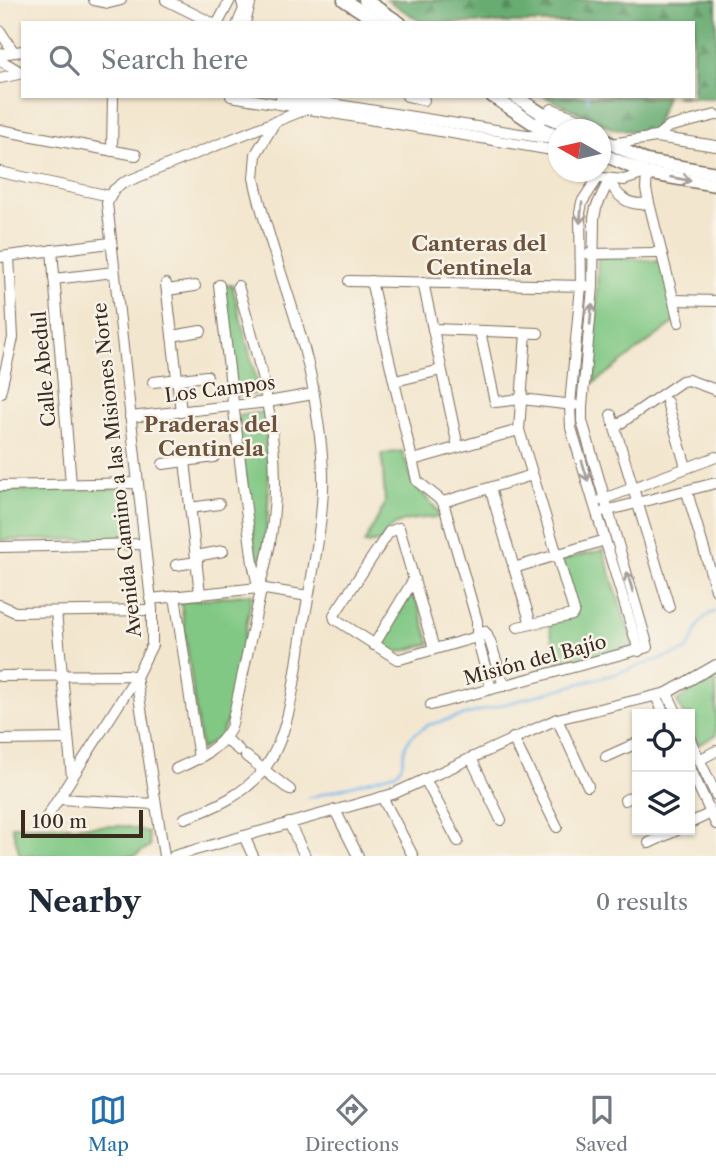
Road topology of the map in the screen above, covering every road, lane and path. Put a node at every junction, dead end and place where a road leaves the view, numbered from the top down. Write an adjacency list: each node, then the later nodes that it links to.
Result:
1 (94, 0): 2 (street)
2 (121, 0)
3 (166, 0): 8 (street)
4 (230, 0): 9 (street)
5 (344, 0): 12 (main road)
6 (365, 0): 13 (main road)
7 (247, 1): 10 (street); 11 (street)
8 (208, 21)
9 (219, 21)
10 (239, 21)
11 (245, 21)
12 (376, 21)
13 (397, 21)
14 (0, 32): 15 (street)
15 (18, 51): 16 (street)
16 (0, 54)
17 (0, 60): 18 (street)
18 (21, 72)
19 (21, 73): 20 (street)
20 (0, 78)
21 (113, 98): 41 (street)
22 (247, 98): 28 (street)
23 (286, 98): 28 (street)
24 (416, 98): 27 (street)
25 (496, 98): 30 (main road)
26 (517, 98): 30 (main road)
27 (424, 100)
28 (305, 105): 31 (street); 35 (street); 39 (street)
29 (715, 115): 36 (street)
30 (541, 120): 32 (main road); 33 (main road)
31 (275, 122): 52 (street); 88 (street)
32 (548, 122)
33 (548, 127)
34 (0, 130): 41 (street)
35 (548, 137)
36 (656, 137): 37 (street); 38 (street)
37 (611, 145)
38 (716, 146)
39 (548, 149)
40 (611, 149): 45 (main road)
41 (112, 150): 43 (street)
42 (611, 151): 46 (main road)
43 (136, 155)
44 (0, 172): 52 (street)
45 (716, 173)
46 (646, 174): 47 (street); 51 (main road, one-way to 51); 53 (street)
47 (611, 178)
48 (597, 182): 58 (street, one-way to 58)
49 (600, 182): 56 (street)
50 (606, 182): 53 (street)
51 (716, 185)
52 (110, 196): 54 (street, Avenida Camino a las Misiones Norte)
53 (649, 203): 70 (street)
54 (110, 243): 55 (street); 60 (street, Avenida Camino a las Misiones Norte)
55 (52, 250): 59 (street); 61 (street, Calle Abedul)
56 (595, 253): 57 (street); 58 (street); 69 (street)
57 (657, 253)
58 (582, 255): 68 (street)
59 (5, 261): 87 (street)
60 (114, 272): 61 (street); 97 (street, Avenida Camino a las Misiones Norte)
61 (54, 279): 110 (street, Calle Abedul)
62 (349, 281): 63 (street)
63 (371, 281): 64 (street); 84 (street)
64 (423, 282): 68 (street); 73 (street)
65 (219, 285): 93 (street)
66 (195, 286): 79 (street)
67 (237, 286): 90 (street)
68 (581, 286): 69 (street); 78 (street)
69 (593, 287): 80 (street, one-way to 69)
70 (675, 300): 71 (street); 72 (street)
71 (716, 301)
72 (679, 322)
73 (432, 329): 75 (street); 81 (street)
74 (201, 331): 79 (street)
75 (480, 331): 76 (street); 89 (street)
76 (526, 332): 77 (street); 89 (street)
77 (538, 332)
78 (577, 335): 80 (street); 92 (street)
79 (172, 336): 83 (street)
80 (589, 336): 94 (street)
81 (441, 370): 84 (street); 100 (street)
82 (207, 376): 83 (street)
83 (177, 380): 85 (street); 95 (street)
84 (395, 381): 103 (street)
85 (153, 382)
86 (716, 390): 98 (street)
87 (0, 393)
88 (313, 394): 90 (street, Los Campos); 136 (street)
89 (521, 399): 92 (street); 99 (street)
90 (268, 402): 93 (street, Los Campos); 132 (street)
91 (667, 402): 106 (street)
92 (570, 405): 94 (street); 117 (street, one-way to 117)
93 (233, 406): 95 (street, Los Campos); 132 (street)
94 (582, 406): 115 (street)
95 (181, 412): 97 (street, Los Campos)
96 (611, 415): 98 (street)
97 (130, 417): 108 (street, Avenida Camino a las Misiones Norte)
98 (615, 427): 112 (street)
99 (519, 430): 100 (street); 107 (street)
100 (458, 447): 103 (street)
101 (214, 457): 104 (street)
102 (716, 457): 106 (street)
103 (412, 460): 116 (street)
104 (185, 461): 105 (street); 120 (street)
105 (163, 464)
106 (686, 467): 112 (street)
107 (532, 475): 113 (street); 127 (street)
108 (137, 483): 110 (street); 124 (street, Avenida Camino a las Misiones Norte)
109 (716, 483): 114 (street)
110 (71, 484): 111 (street)
111 (0, 486)
112 (633, 487): 115 (street); 119 (street)
113 (490, 488): 116 (street); 130 (street)
114 (687, 492): 119 (street); 133 (street)
115 (605, 499): 117 (street); 121 (street)
116 (443, 502): 143 (street)
117 (594, 502): 122 (street)
118 (219, 504): 120 (street)
119 (638, 505): 121 (street); 139 (street)
120 (190, 508): 128 (street)
121 (608, 510): 122 (street); 146 (street, one-way to 121)
122 (598, 513): 123 (street)
123 (606, 540): 127 (street); 146 (street)
124 (144, 544): 125 (street); 137 (street, Avenida Camino a las Misiones Norte)
125 (0, 547)
126 (223, 551): 128 (street)
127 (556, 555): 130 (street); 141 (street)
128 (196, 559): 129 (street); 134 (street)
129 (176, 565)
130 (514, 568): 141 (street)
131 (414, 579): 144 (street); 144 (street); 145 (street)
132 (259, 588): 134 (street); 136 (street); 161 (street)
133 (716, 590)
134 (201, 594): 135 (street)
135 (175, 596): 137 (street); 167 (street)
136 (308, 596): 171 (street)
137 (151, 604): 140 (street); 150 (street, Avenida Camino a las Misiones Norte)
138 (0, 606): 140 (street)
139 (669, 607)
140 (56, 612): 149 (street)
141 (531, 624): 142 (street)
142 (518, 627)
143 (482, 636): 145 (street); 151 (street); 152 (street)
144 (374, 645): 145 (street)
145 (434, 649)
146 (644, 649): 151 (street, Misión del Bajío)
147 (716, 665): 153 (street)
148 (0, 676): 149 (street)
149 (62, 676): 150 (street); 160 (street)
150 (136, 677): 173 (street, Avenida Camino a las Misiones Norte); 180 (street)
151 (504, 686): 152 (street, Misión del Bajío)
152 (491, 689): 155 (street, Misión del Bajío)
153 (667, 693): 154 (street); 157 (street)
154 (656, 696): 156 (street); 158 (street)
155 (431, 705)
156 (662, 709)
157 (675, 709)
158 (557, 719): 159 (street); 175 (street)
159 (513, 738): 168 (street); 189 (street)
160 (68, 739): 162 (street); 173 (street)
161 (225, 739): 167 (street); 171 (street)
162 (0, 740)
163 (632, 745): 166 (street)
164 (695, 751): 169 (street)
165 (716, 751): 169 (street)
166 (606, 757)
167 (199, 758): 170 (street)
168 (471, 758): 174 (street); 185 (street)
169 (699, 760): 177 (street)
170 (176, 769)
171 (264, 770): 176 (street); 183 (street)
172 (691, 772): 182 (street)
173 (72, 778): 179 (street, Avenida Camino a las Misiones Norte)
174 (425, 779): 178 (street); 192 (street)
175 (588, 786)
176 (290, 790)
177 (715, 793)
178 (382, 797): 181 (street); 199 (street)
179 (59, 799): 180 (street); 184 (street, Avenida Camino a las Misiones Norte)
180 (155, 804): 194 (street)
181 (335, 810): 187 (street); 198 (street)
182 (711, 813): 186 (street); 188 (street)
183 (185, 818)
184 (45, 820)
185 (501, 820)
186 (695, 821)
187 (289, 823): 191 (street); 197 (street)
188 (716, 824)
189 (557, 827)
190 (666, 835): 193 (street)
191 (244, 836): 195 (street); 196 (street)
192 (458, 841)
193 (649, 843)
194 (164, 856)
195 (174, 856)
196 (253, 856)
197 (304, 856)
198 (358, 856)
199 (413, 856)

